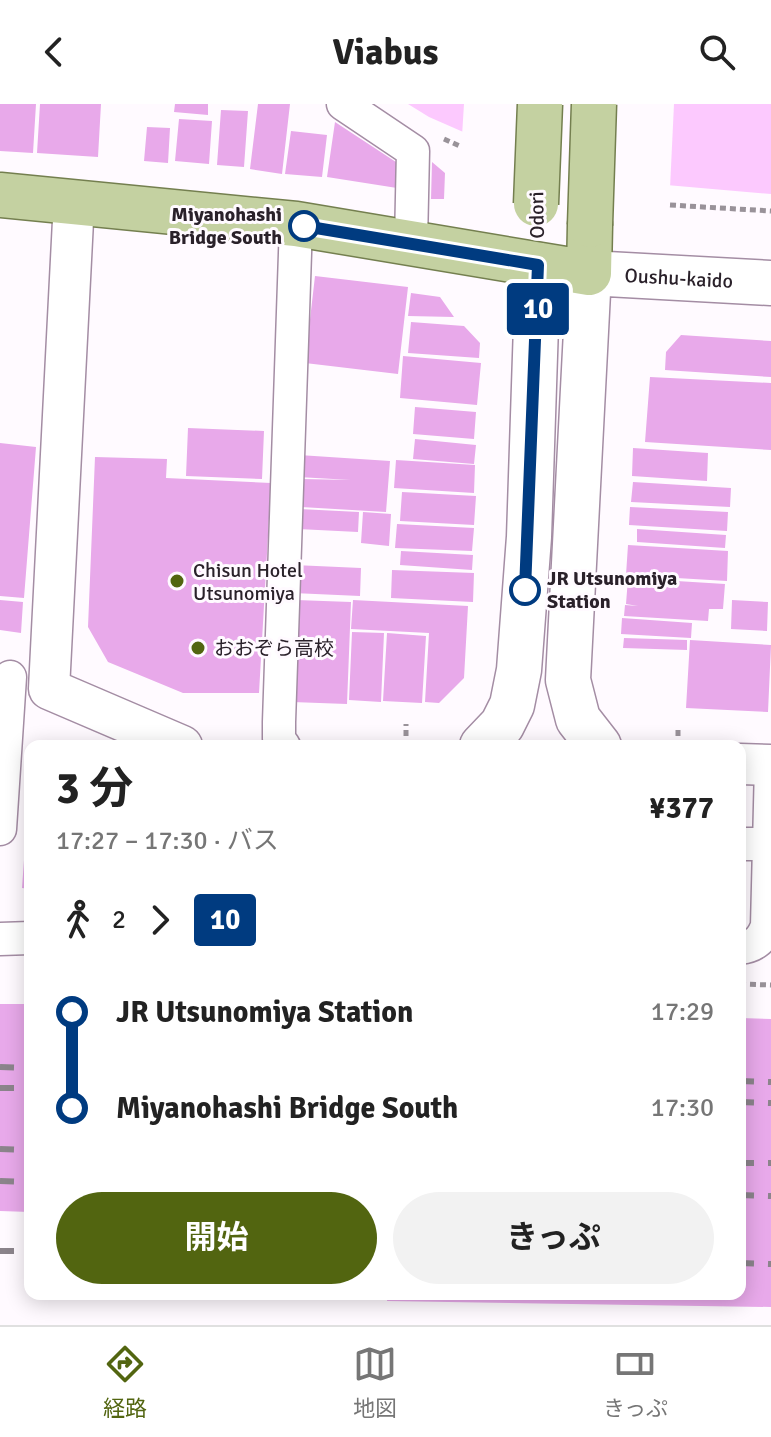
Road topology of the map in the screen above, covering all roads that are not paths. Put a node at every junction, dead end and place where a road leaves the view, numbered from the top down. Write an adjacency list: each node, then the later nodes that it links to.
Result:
1 (343, 104): 7 (street)
2 (540, 104): 8 (main road, Odori, bridge)
3 (594, 104): 9 (main road, bridge)
4 (0, 195): 5 (main road)
5 (74, 201): 6 (main road); 12 (street)
6 (296, 224): 7 (main road); 14 (street)
7 (411, 242): 8 (main road)
8 (538, 265): 9 (main road); 15 (main road, Odori)
9 (589, 273): 10 (main road, Oushu-kaido); 16 (main road)
10 (771, 283)
11 (5, 676): 12 (street); 19 (street)
12 (49, 689): 13 (street)
13 (168, 740)
14 (280, 740)
15 (488, 740)
16 (594, 740)
17 (746, 764): 18 (street)
18 (771, 765): 20 (street)
19 (0, 829)
20 (754, 844): 21 (street)
21 (754, 902): 24 (street)
22 (24, 938): 23 (street)
23 (0, 939)
24 (746, 946)

